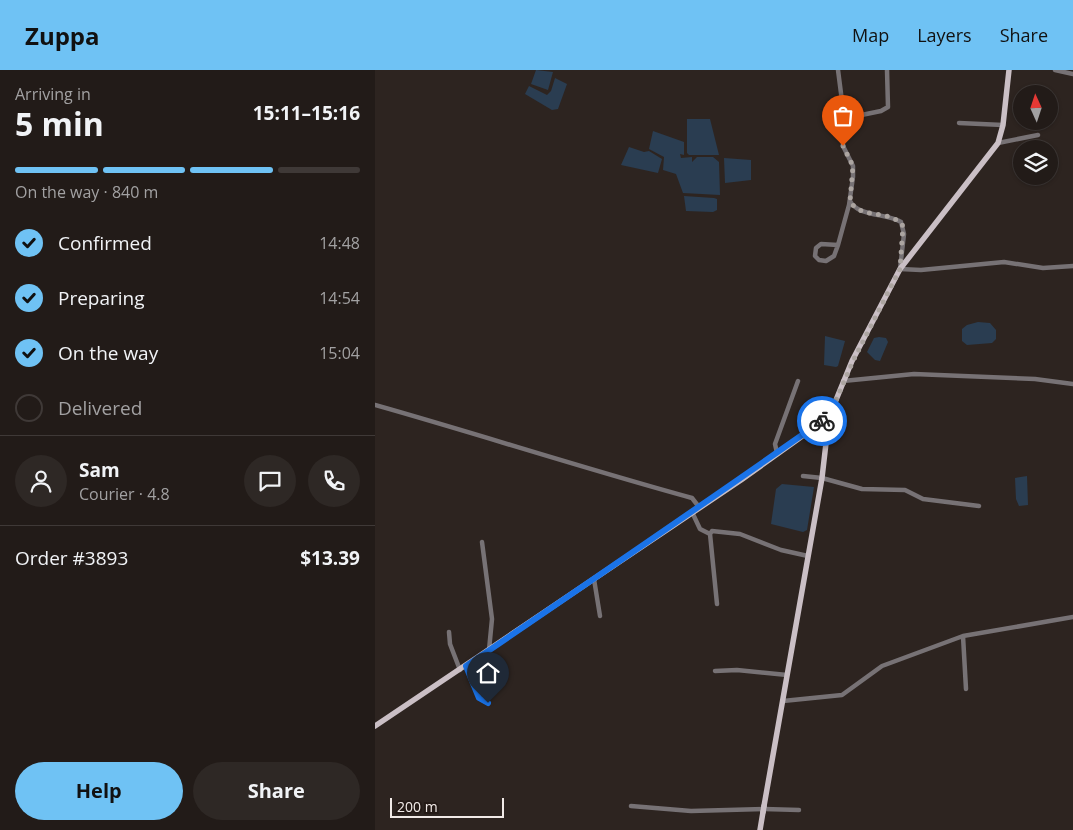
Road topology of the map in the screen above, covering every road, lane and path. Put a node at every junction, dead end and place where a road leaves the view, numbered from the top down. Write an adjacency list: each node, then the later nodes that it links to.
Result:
1 (837, 70): 6 (street)
2 (887, 70): 6 (street)
3 (1009, 70): 8 (main road)
4 (1055, 70): 5 (street)
5 (1073, 74)
6 (843, 119): 11 (street)
7 (959, 123): 8 (street)
8 (1003, 125): 10 (main road)
9 (1038, 134): 10 (street)
10 (998, 143): 14 (main road)
11 (850, 201): 12 (street); 14 (street)
12 (839, 245): 12 (street)
13 (1073, 266): 14 (street)
14 (900, 269): 16 (main road)
15 (798, 381): 20 (street)
16 (843, 381): 17 (street); 19 (main road)
17 (1073, 384)
18 (375, 405): 24 (street)
19 (829, 416): 20 (main road); 22 (main road)
20 (777, 453): 24 (main road)
21 (803, 476): 22 (street)
22 (822, 478): 23 (street); 28 (main road)
23 (979, 506)
24 (699, 507): 25 (main road)
25 (692, 512): 26 (street); 29 (main road)
26 (710, 534): 28 (street); 30 (street)
27 (482, 542): 35 (street)
28 (808, 556): 39 (main road)
29 (594, 578): 31 (street); 35 (main road)
30 (717, 604)
31 (600, 616)
32 (1073, 617): 34 (street)
33 (449, 632): 37 (street)
34 (963, 636): 40 (street); 41 (street)
35 (489, 650): 36 (main road)
36 (466, 666): 37 (main road); 42 (street)
37 (460, 670): 43 (main road)
38 (715, 671): 39 (street)
39 (787, 675): 41 (main road)
40 (966, 689)
41 (783, 701): 46 (main road)
42 (488, 703)
43 (375, 726)
44 (631, 806): 45 (street)
45 (799, 810)
46 (760, 830)

